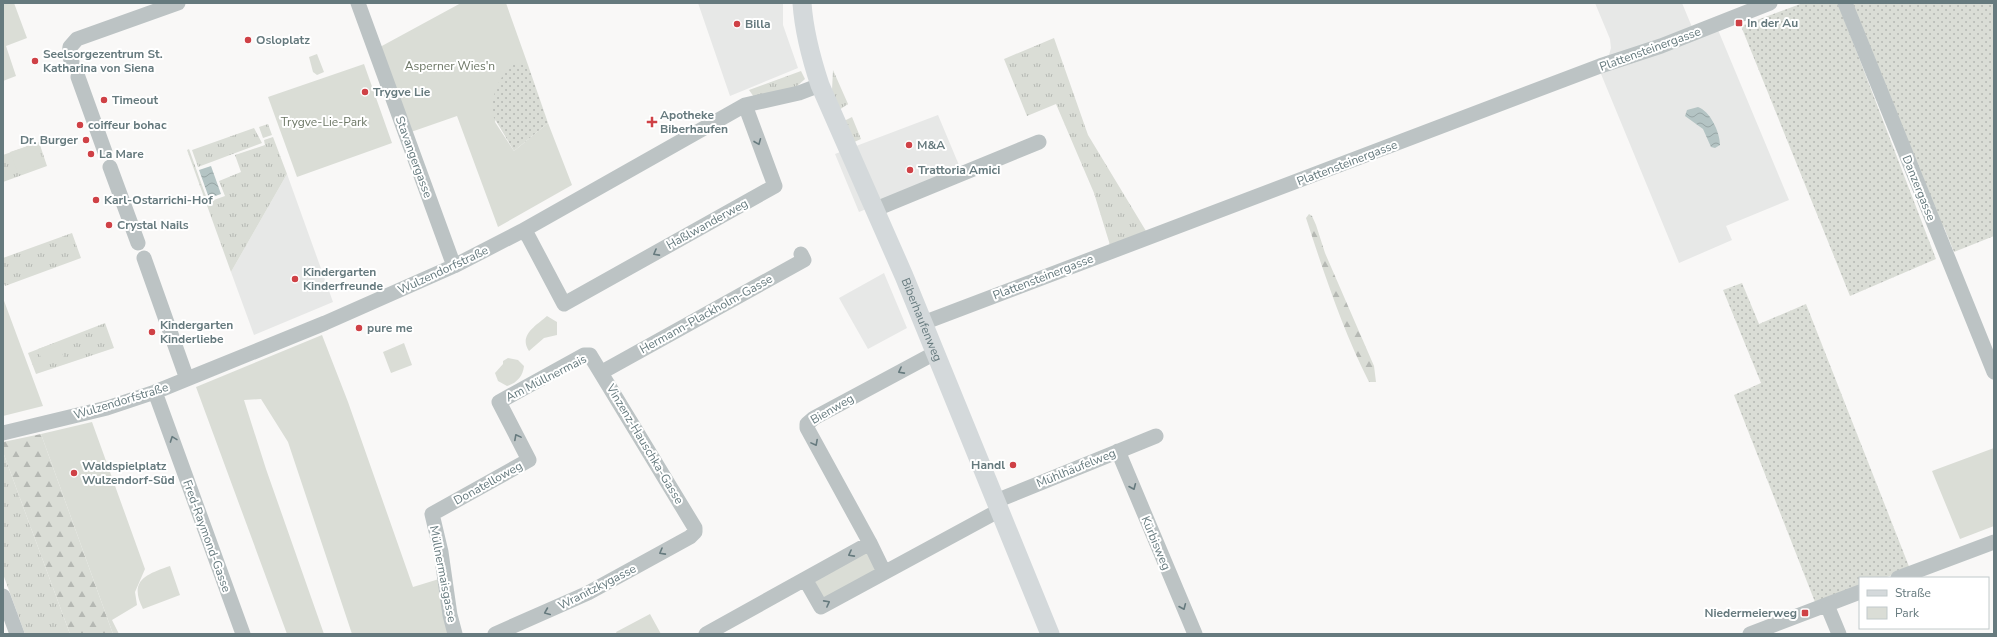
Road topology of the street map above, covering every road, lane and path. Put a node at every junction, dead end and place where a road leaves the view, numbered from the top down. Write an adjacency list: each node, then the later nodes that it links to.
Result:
1 (178, 3): 6 (street)
2 (358, 3): 18 (street, Stavangergasse)
3 (802, 3): 8 (main road, Biberhaufenweg)
4 (1770, 3): 19 (street, Plattensteinergasse)
5 (1845, 3): 23 (street, Danzergasse)
6 (72, 62)
7 (78, 77): 11 (street)
8 (820, 85): 9 (street, Wulzendorfstraße); 13 (main road, Biberhaufenweg)
9 (745, 105): 14 (street, Wulzendorfstraße); 14 (street, Haßlwanderweg, one-way to 14)
10 (1039, 142): 13 (street)
11 (105, 152)
12 (110, 167): 15 (street)
13 (876, 209): 19 (main road, Biberhaufenweg)
14 (522, 231): 18 (street, Wulzendorfstraße)
15 (138, 243)
16 (801, 254): 22 (street, Hermann-Plackholm-Gasse)
17 (144, 258): 24 (street)
18 (454, 266): 24 (street, Wulzendorfstraße)
19 (923, 323): 20 (main road, Biberhaufenweg)
20 (935, 353): 30 (main road, Biberhaufenweg); 34 (street, Bienweg, one-way to 34)
21 (592, 356): 22 (street, Vinzenz-Hauschka-Gasse); 26 (street, Am Müllnermais)
22 (602, 372): 32 (street, Vinzenz-Hauschka-Gasse)
23 (1994, 372)
24 (187, 379): 25 (street, Wulzendorfstraße)
25 (155, 392): 27 (street, Wulzendorfstraße); 42 (street, Fred-Raymond-Gasse, one-way to 25)
26 (499, 402): 31 (street, Donatelloweg, one-way to 26)
27 (3, 433)
28 (1156, 436): 29 (street, Mühlhäufelweg)
29 (1118, 451): 30 (street, Mühlhäufelweg); 47 (street, Kürbisweg, one-way to 47)
30 (998, 505): 35 (street, Mühlhäufelweg); 46 (main road, Biberhaufenweg)
31 (432, 514): 43 (street, Müllnermaisgasse)
32 (695, 532): 44 (street, Wranitzkygasse, one-way to 44)
33 (1994, 542): 36 (street)
34 (870, 544): 35 (street); 37 (street, one-way to 37)
35 (884, 572): 37 (street, Mühlhäufelweg, one-way to 35)
36 (1901, 577)
37 (805, 579): 45 (street)
38 (1859, 592): 40 (street)
39 (3, 596): 41 (street)
40 (1827, 605): 48 (street); 49 (street)
41 (17, 634)
42 (243, 634)
43 (455, 634)
44 (495, 634)
45 (706, 634)
46 (1050, 634)
47 (1195, 634)
48 (1750, 634)
49 (1839, 634)

